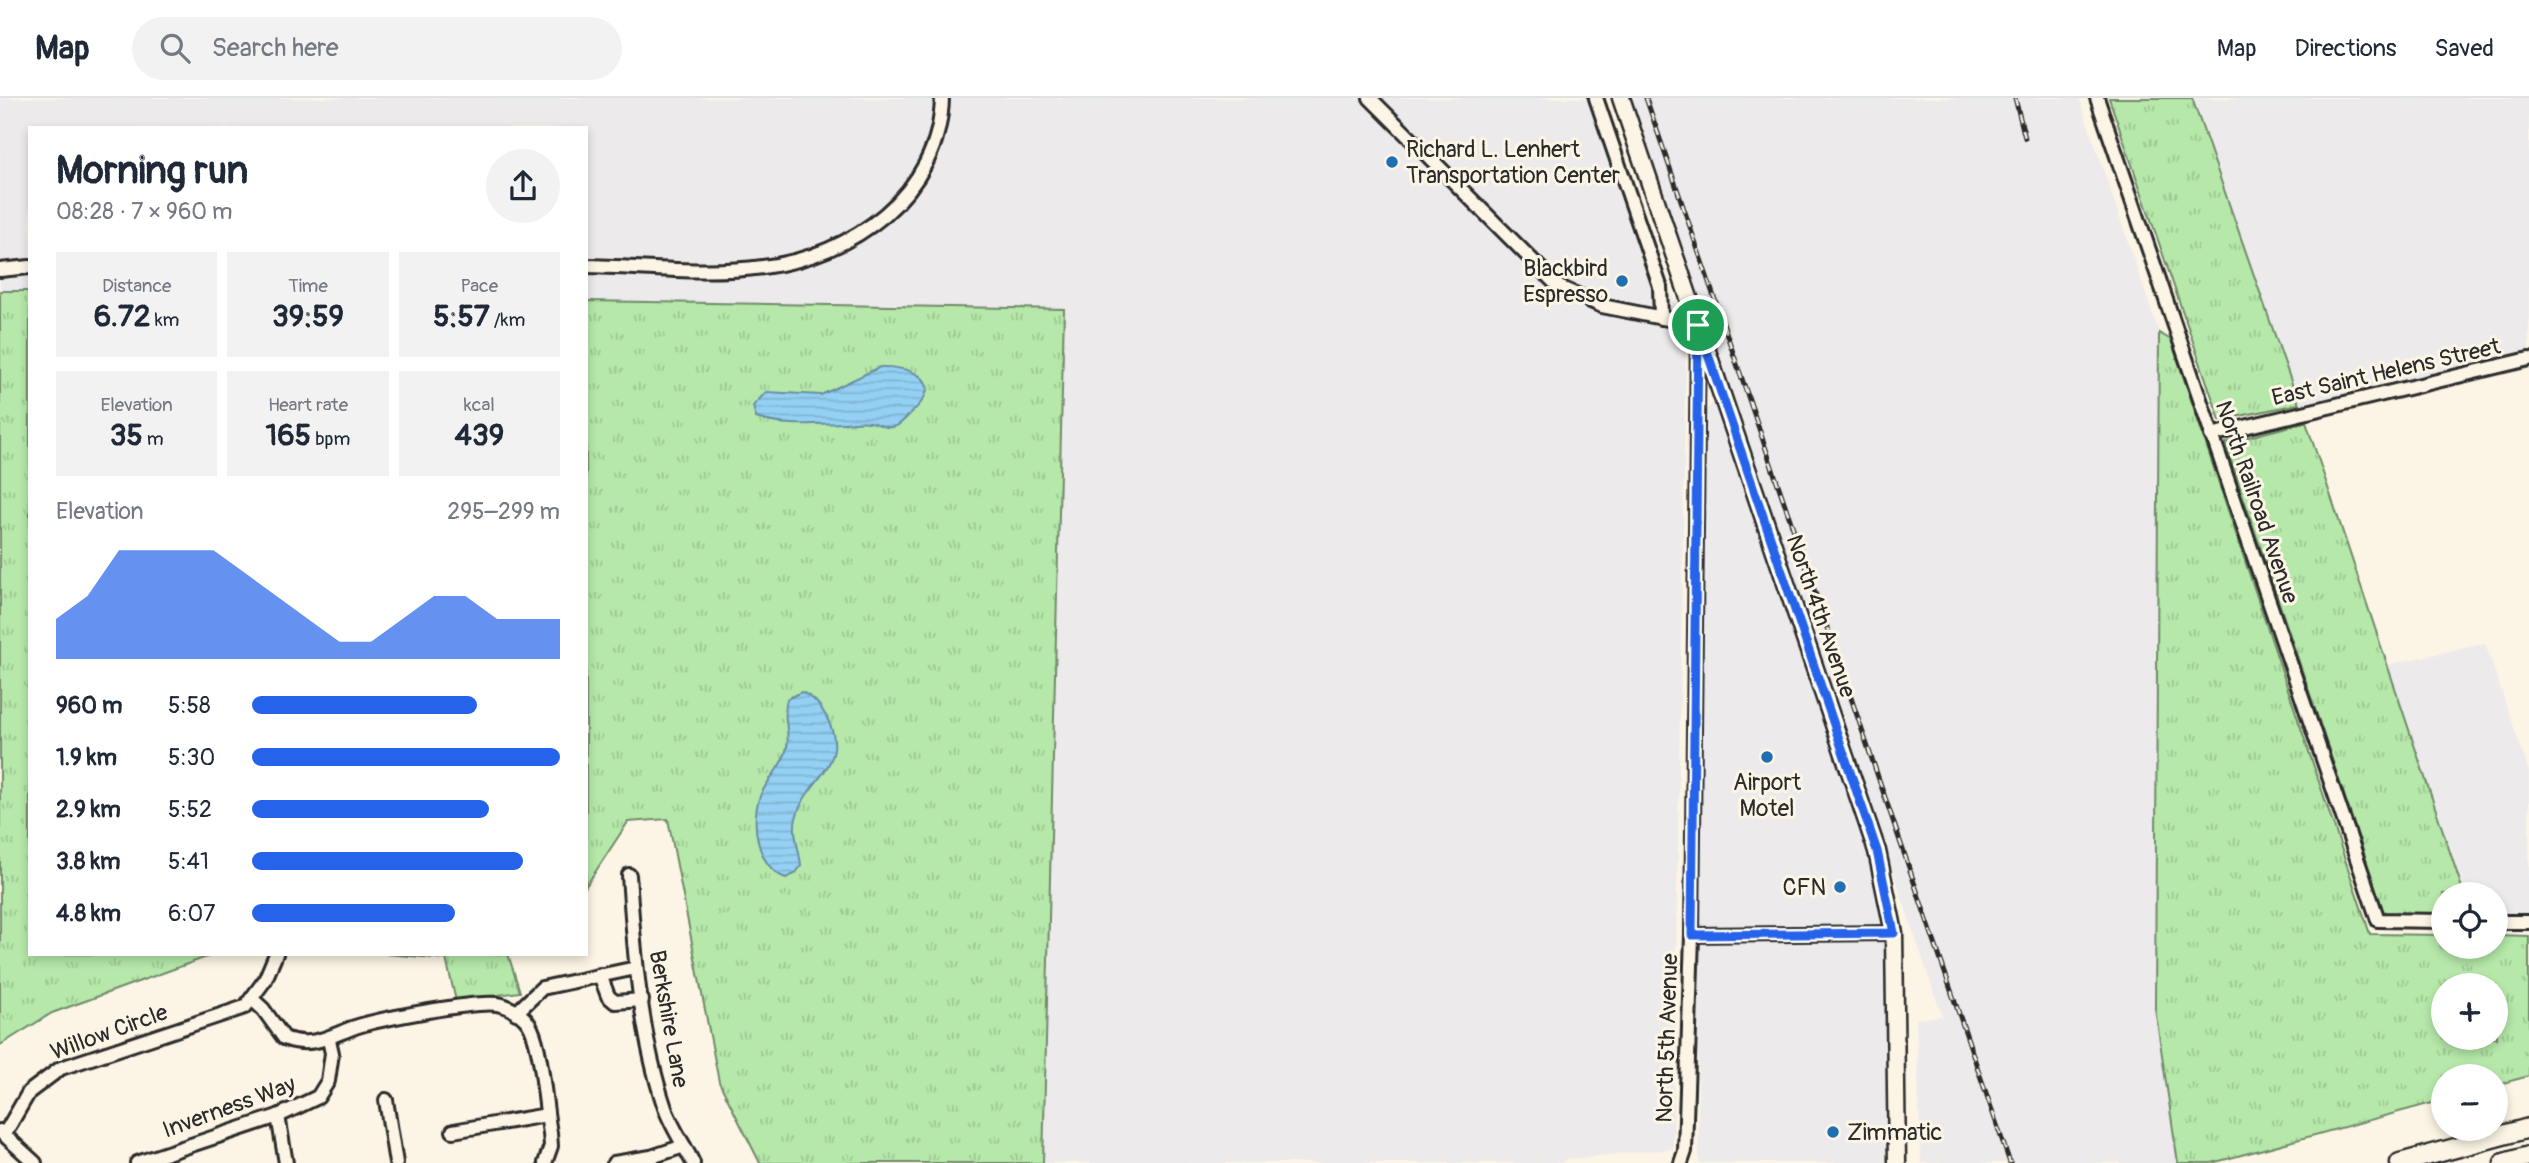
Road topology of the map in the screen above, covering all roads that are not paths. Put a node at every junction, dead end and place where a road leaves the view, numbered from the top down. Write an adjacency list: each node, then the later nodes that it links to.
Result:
1 (942, 98): 6 (street)
2 (1370, 98): 9 (street)
3 (1596, 98): 9 (street)
4 (1621, 98): 10 (main road, North 4th Avenue)
5 (2097, 98): 12 (street, North Railroad Avenue)
6 (588, 266)
7 (28, 267): 8 (street)
8 (0, 270)
9 (1661, 318): 10 (street)
10 (1698, 325): 17 (main road, North 4th Avenue); 18 (street, North 5th Avenue)
11 (2529, 359): 12 (street, East Saint Helens Street)
12 (2211, 435): 14 (street, North Railroad Avenue)
13 (629, 875): 20 (street, Berkshire Lane)
14 (2431, 921)
15 (2508, 922): 16 (street)
16 (2529, 922)
17 (1894, 933): 18 (street); 43 (main road, North 4th Avenue)
18 (1692, 935): 42 (street, North 5th Avenue)
19 (275, 956): 22 (street)
20 (636, 968): 21 (street); 23 (street, Berkshire Lane)
21 (600, 975): 23 (street); 24 (street)
22 (252, 999): 25 (street); 31 (street, Willow Circle)
23 (642, 1000): 32 (street, Berkshire Lane)
24 (516, 1013): 25 (street); 28 (street)
25 (330, 1040): 27 (street, Inverness Way)
26 (386, 1100): 39 (street)
27 (278, 1115): 37 (street, Inverness Way); 38 (street)
28 (547, 1115): 30 (street); 35 (street)
29 (2529, 1126): 44 (highway)
30 (453, 1131)
31 (2, 1133): 36 (street)
32 (684, 1146): 34 (street); 41 (street, Berkshire Lane)
33 (2529, 1156): 45 (highway)
34 (656, 1160): 40 (street)
35 (550, 1161)
36 (35, 1163)
37 (137, 1163)
38 (286, 1163)
39 (396, 1163)
40 (614, 1163)
41 (693, 1163)
42 (1681, 1163)
43 (1897, 1163)
44 (2400, 1163)
45 (2504, 1163)

